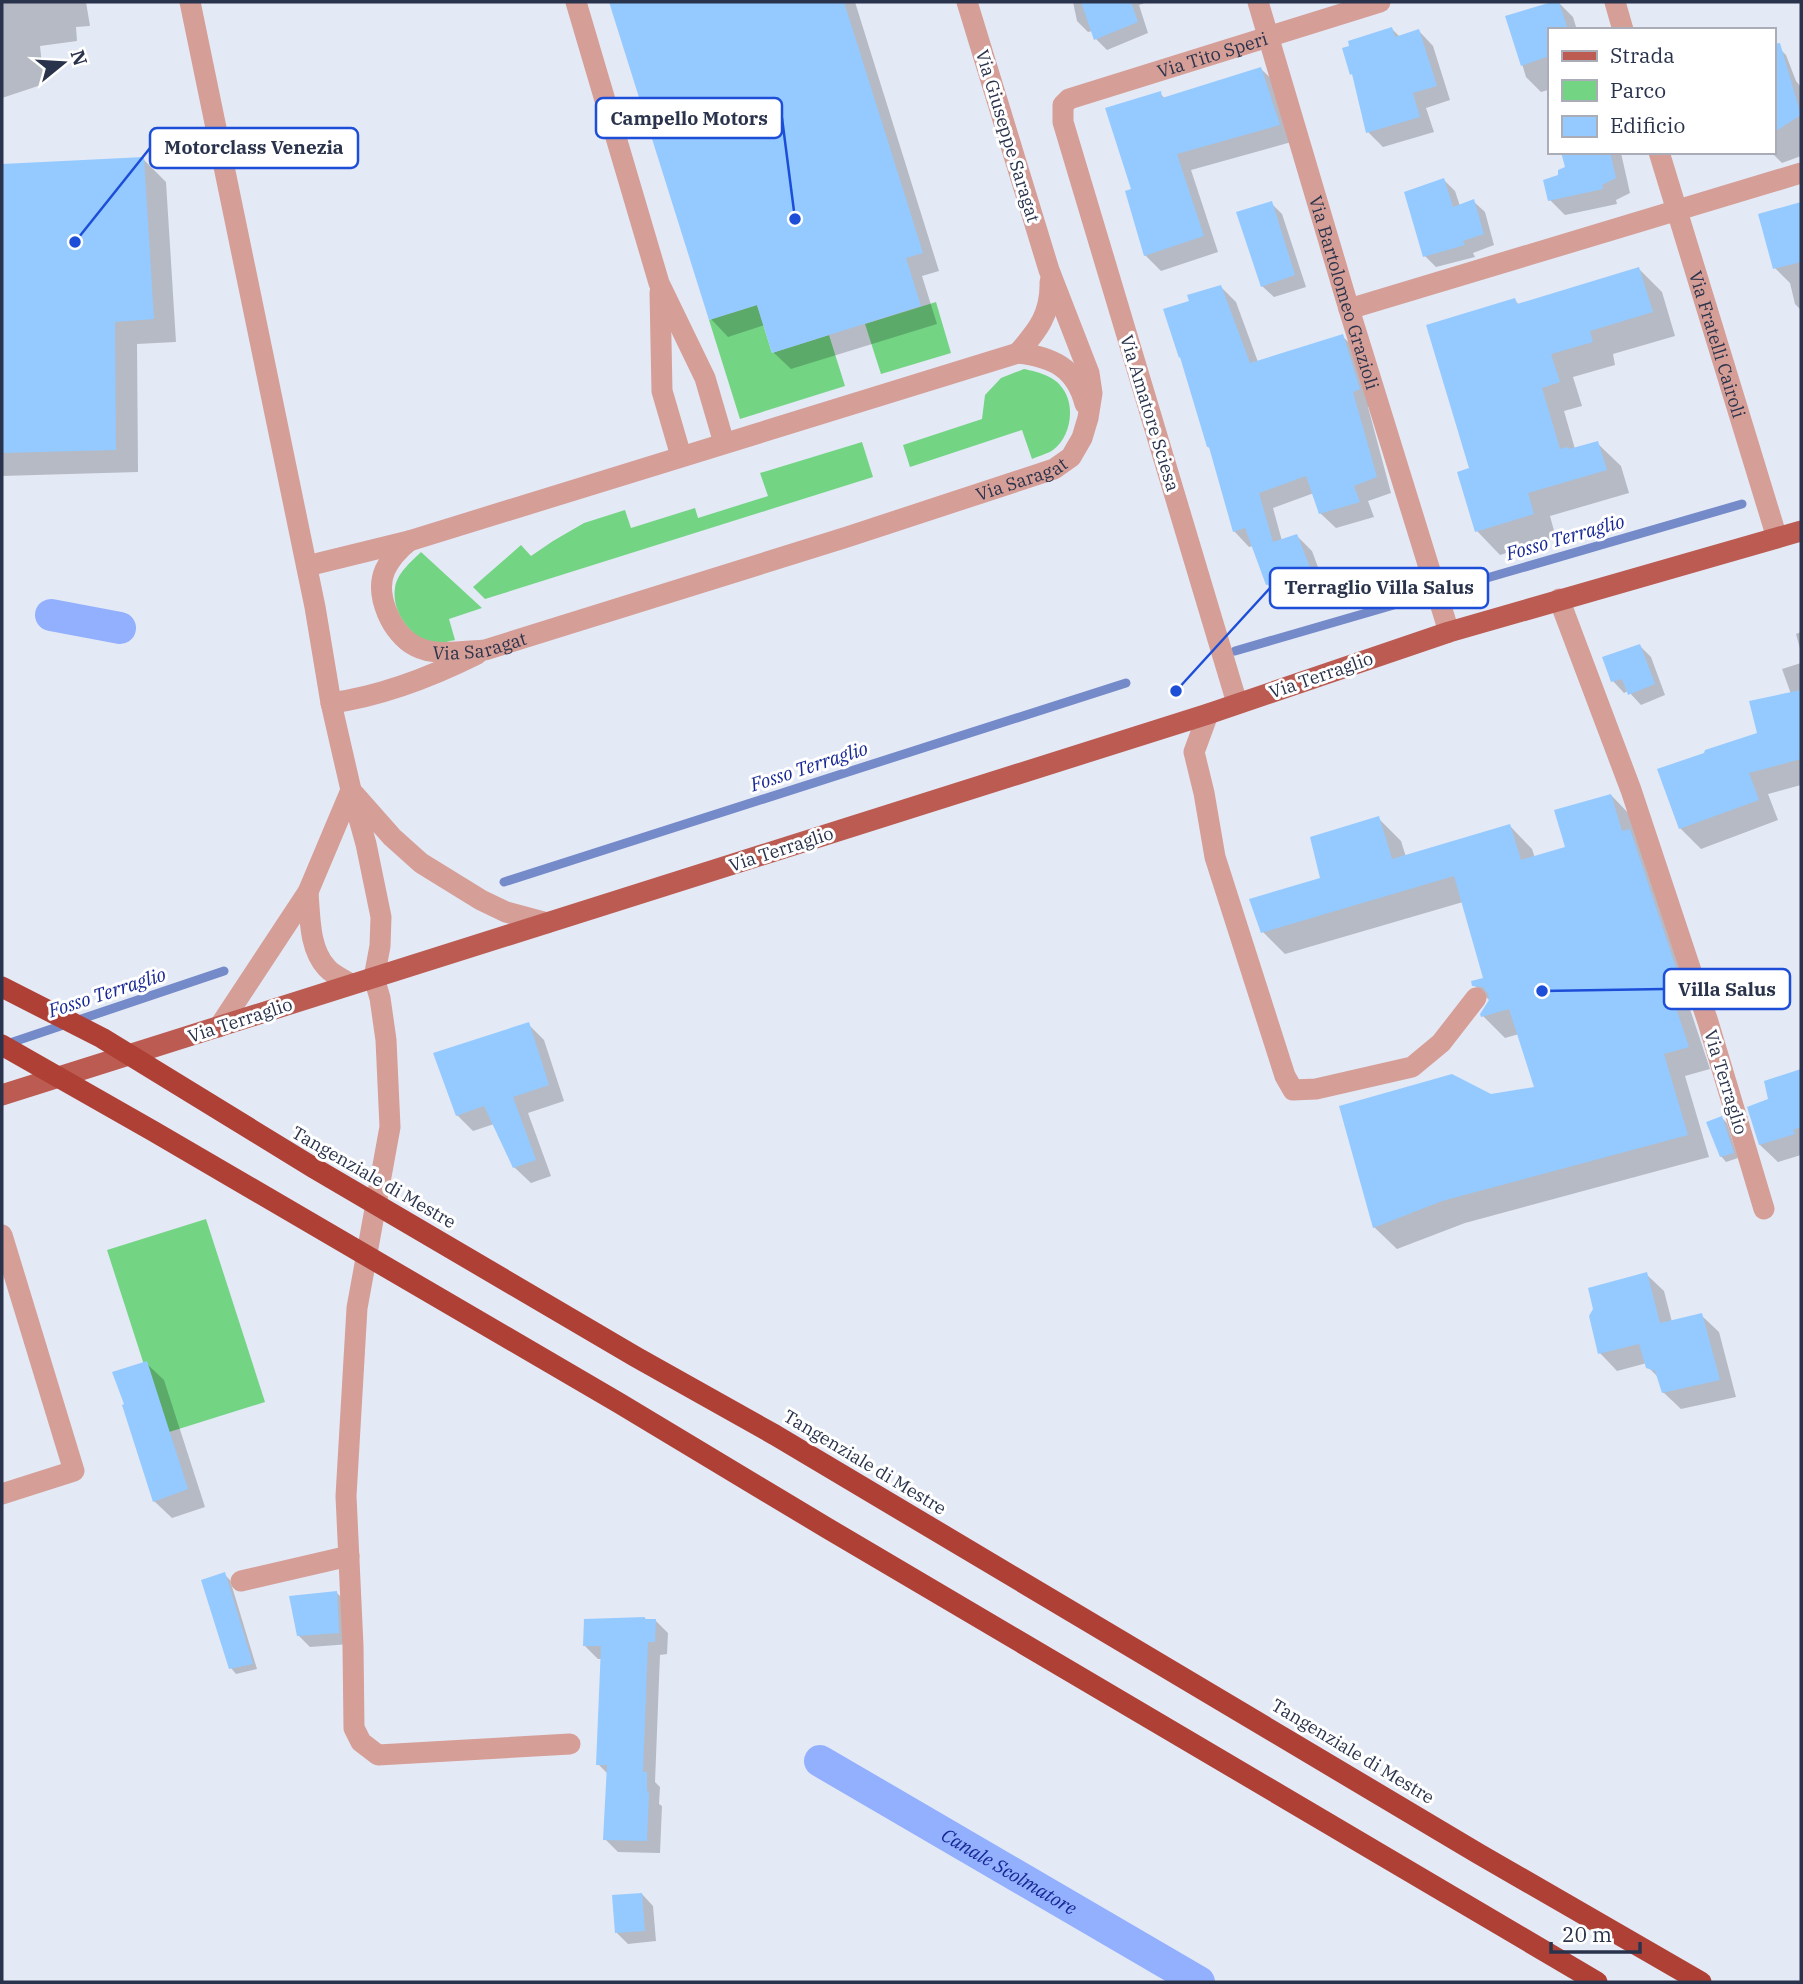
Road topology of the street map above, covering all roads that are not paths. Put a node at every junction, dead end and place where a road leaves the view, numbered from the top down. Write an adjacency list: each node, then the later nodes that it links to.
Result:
1 (190, 2): 23 (street)
2 (576, 2): 14 (street)
3 (967, 2): 13 (street, Via Giuseppe Saragat)
4 (1258, 2): 8 (street, Via Bartolomeo Grazioli)
5 (1380, 2): 8 (street, Via Tito Speri)
6 (1615, 2): 7 (street)
7 (1622, 28)
8 (1268, 37): 9 (street, Via Tito Speri); 15 (street, Via Bartolomeo Grazioli)
9 (1063, 121): 28 (street, Via Amatore Sciesa)
10 (1660, 154): 12 (street, Via Fratelli Cairoli)
11 (1801, 173): 12 (street)
12 (1676, 210): 15 (street); 21 (street, Via Fratelli Cairoli)
13 (1049, 270): 16 (street); 17 (street, Via Saragat)
14 (659, 283): 18 (street); 19 (street)
15 (1349, 309): 25 (street, Via Bartolomeo Grazioli)
16 (1018, 353): 17 (street); 18 (street)
17 (1088, 418): 26 (street, Via Saragat)
18 (724, 443): 19 (street)
19 (681, 456): 22 (street)
20 (1801, 531): 21 (main road, Via Terraglio)
21 (1777, 538): 24 (main road, Via Terraglio)
22 (408, 541): 23 (street); 26 (street, Via Saragat)
23 (307, 566): 27 (street)
24 (1559, 599): 25 (main road, Via Terraglio); 40 (street, Via Terraglio)
25 (1447, 624): 28 (main road, Via Terraglio)
26 (485, 650): 27 (street)
27 (331, 703): 30 (street)
28 (1237, 704): 29 (main road, Via Terraglio)
29 (1208, 714): 32 (main road, Via Terraglio); 36 (street)
30 (351, 790): 31 (street); 32 (street); 33 (street)
31 (308, 892): 34 (street); 37 (street)
32 (547, 923): 33 (main road, Via Terraglio)
33 (373, 978): 34 (main road, Via Terraglio); 43 (street)
34 (351, 984): 37 (main road, Via Terraglio)
35 (2, 987): 47 (highway, Tangenziale di Mestre)
36 (1476, 998)
37 (219, 1027): 39 (main road, Via Terraglio)
38 (2, 1045): 46 (highway)
39 (2, 1095)
40 (1764, 1209)
41 (2, 1235): 42 (street)
42 (2, 1494)
43 (349, 1556): 44 (street); 45 (street)
44 (241, 1581)
45 (570, 1744)
46 (1597, 1982)
47 (1701, 1982)

